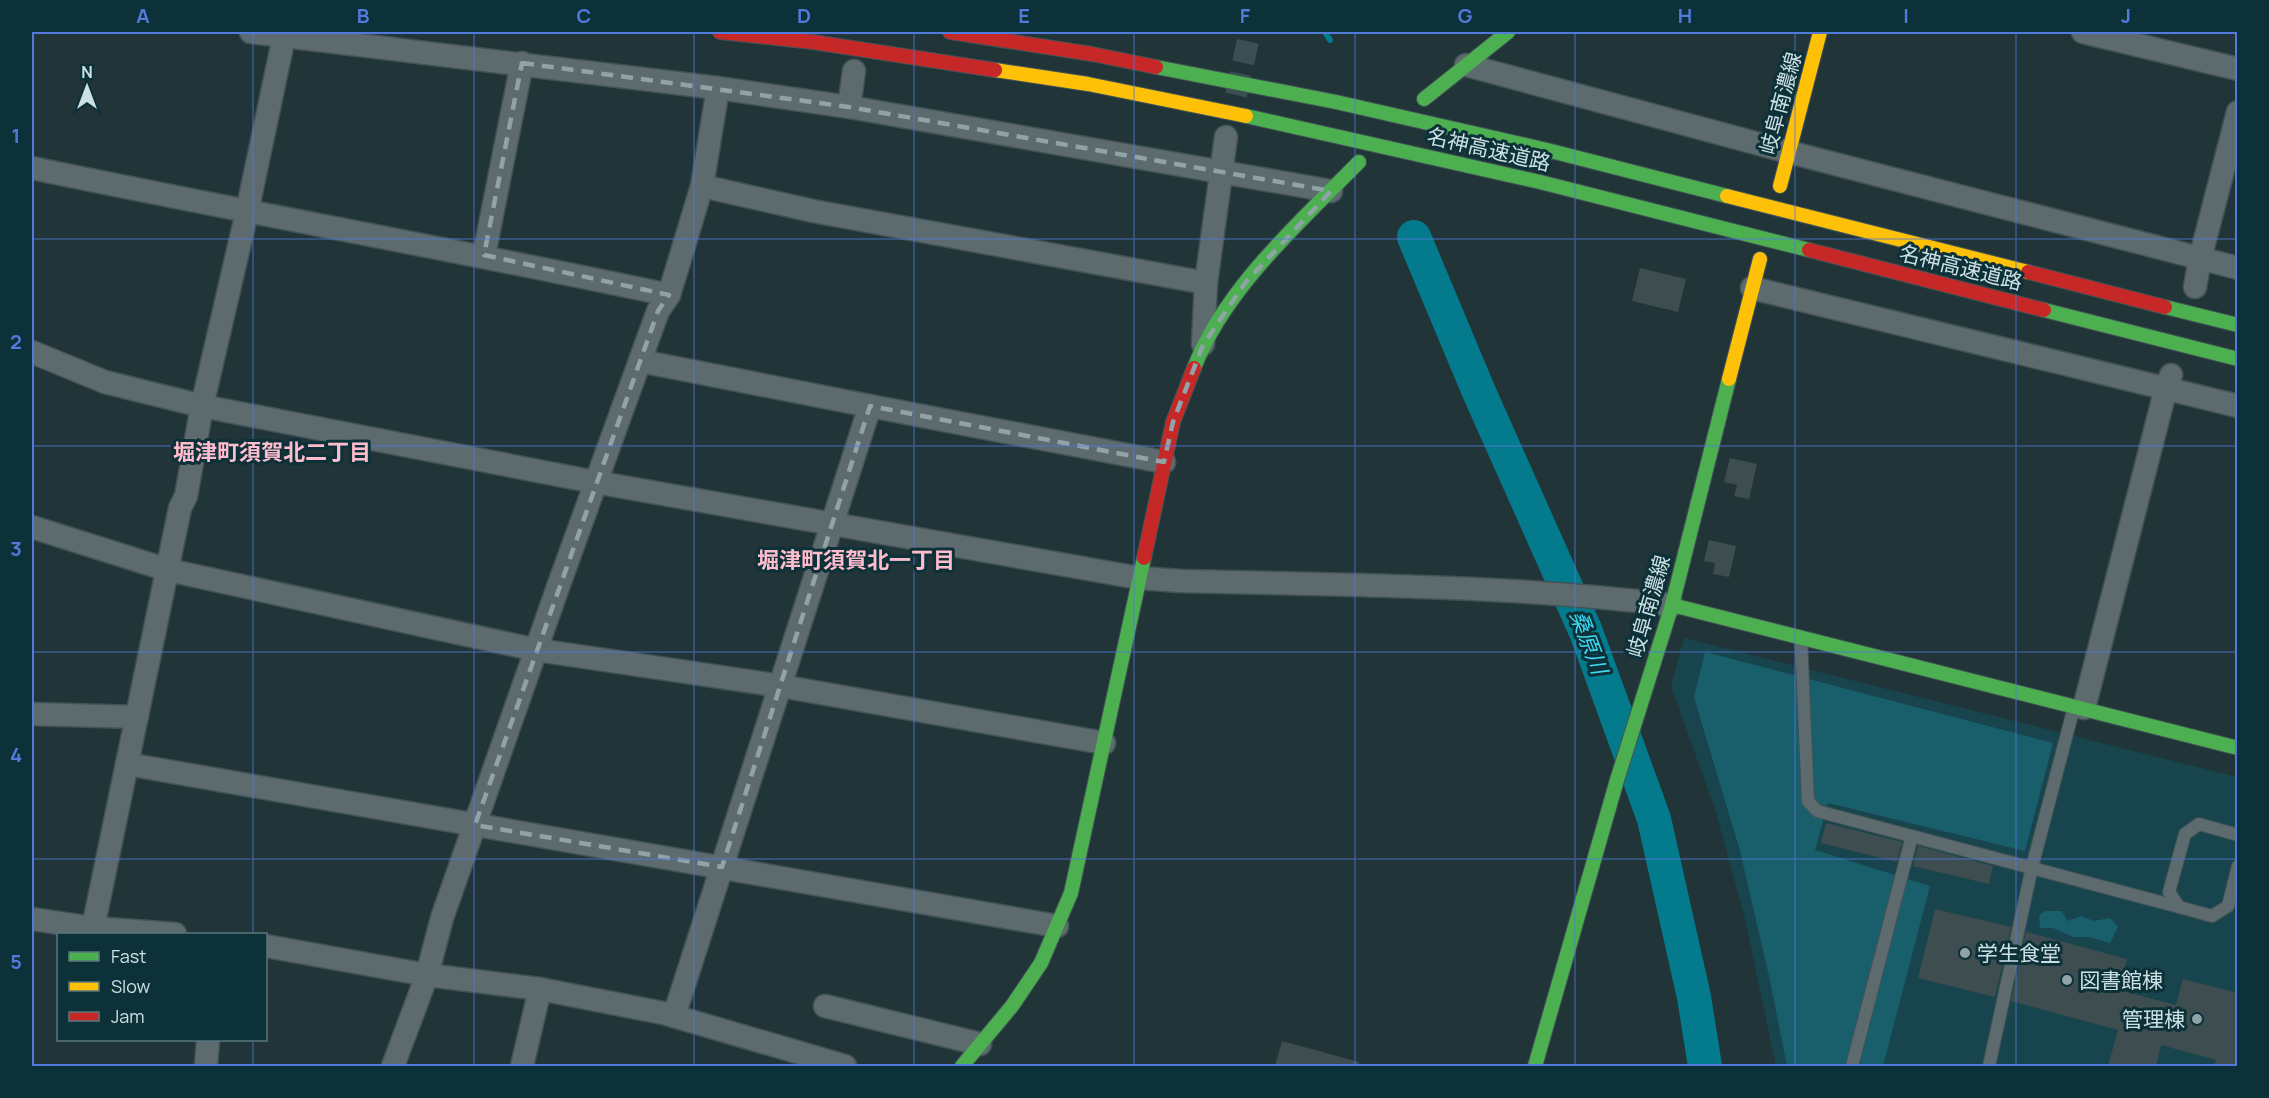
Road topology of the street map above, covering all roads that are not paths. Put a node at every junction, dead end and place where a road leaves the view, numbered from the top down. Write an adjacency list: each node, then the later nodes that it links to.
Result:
1 (251, 32): 7 (street)
2 (720, 32): 36 (main road, 名神高速道路)
3 (950, 32): 33 (main road, 名神高速道路)
4 (1508, 32): 9 (main road)
5 (1820, 32): 17 (main road, 岐阜南濃線)
6 (2084, 32): 10 (street)
7 (285, 33): 8 (street); 24 (street)
8 (522, 63): 12 (street); 25 (street)
9 (1466, 65): 13 (main road); 17 (street)
10 (2238, 69)
11 (854, 71): 14 (street)
12 (718, 88): 14 (street); 21 (street)
13 (1424, 99)
14 (849, 107): 20 (street)
15 (2238, 112): 27 (street)
16 (1226, 137): 20 (street)
17 (1789, 152): 22 (main road, 岐阜南濃線); 27 (street)
18 (1359, 162): 23 (main road)
19 (32, 168): 24 (street)
20 (1222, 171): 23 (street); 29 (street)
21 (702, 186): 29 (street); 32 (street)
22 (1780, 186)
23 (1331, 190): 34 (main road)
24 (247, 212): 25 (street); 39 (street)
25 (484, 255): 32 (street)
26 (1760, 258): 31 (main road, 岐阜南濃線)
27 (2200, 258): 28 (street); 30 (street)
28 (2238, 268)
29 (1206, 283): 34 (street)
30 (2196, 287)
31 (1752, 288): 38 (street); 48 (main road, 岐阜南濃線)
32 (669, 295): 37 (street)
33 (2238, 325)
34 (1203, 345): 42 (main road)
35 (32, 352): 39 (street)
36 (2238, 359)
37 (640, 361): 40 (street); 43 (street)
38 (2168, 382): 41 (street); 52 (street)
39 (202, 406): 43 (street); 46 (street)
40 (870, 406): 42 (street); 44 (street)
41 (2238, 406)
42 (1164, 462): 47 (main road)
43 (595, 482): 44 (street); 50 (street)
44 (833, 523): 47 (street); 51 (street)
45 (32, 527): 46 (street)
46 (168, 570): 50 (street); 54 (street)
47 (1139, 578): 48 (street); 55 (main road)
48 (1672, 605): 49 (main road); 81 (main road, 岐阜南濃線)
49 (1801, 637): 52 (main road); 60 (lane)
50 (537, 650): 51 (street); 58 (street)
51 (780, 686): 55 (street); 62 (street)
52 (2079, 707): 56 (main road); 63 (lane)
53 (32, 714): 54 (street)
54 (137, 717): 57 (street)
55 (1104, 743): 66 (main road)
56 (2238, 748)
57 (128, 764): 58 (street); 67 (street)
58 (475, 825): 62 (street); 70 (street)
59 (2238, 835): 64 (lane)
60 (1912, 836): 63 (lane); 82 (lane)
61 (2238, 866): 64 (lane)
62 (722, 867): 66 (street); 73 (street)
63 (2032, 867): 64 (lane); 83 (lane)
64 (2179, 907)
65 (32, 919): 67 (street)
66 (1057, 926): 75 (main road)
67 (93, 928): 68 (street)
68 (161, 933)
69 (267, 946): 70 (street)
70 (427, 975): 71 (street); 77 (street)
71 (540, 989): 73 (street); 78 (street)
72 (825, 1006): 75 (street)
73 (674, 1016): 79 (street)
74 (208, 1041): 76 (street)
75 (980, 1044): 80 (main road)
76 (206, 1066)
77 (393, 1066)
78 (522, 1066)
79 (845, 1066)
80 (962, 1066)
81 (1535, 1066)
82 (1852, 1066)
83 (1989, 1066)

